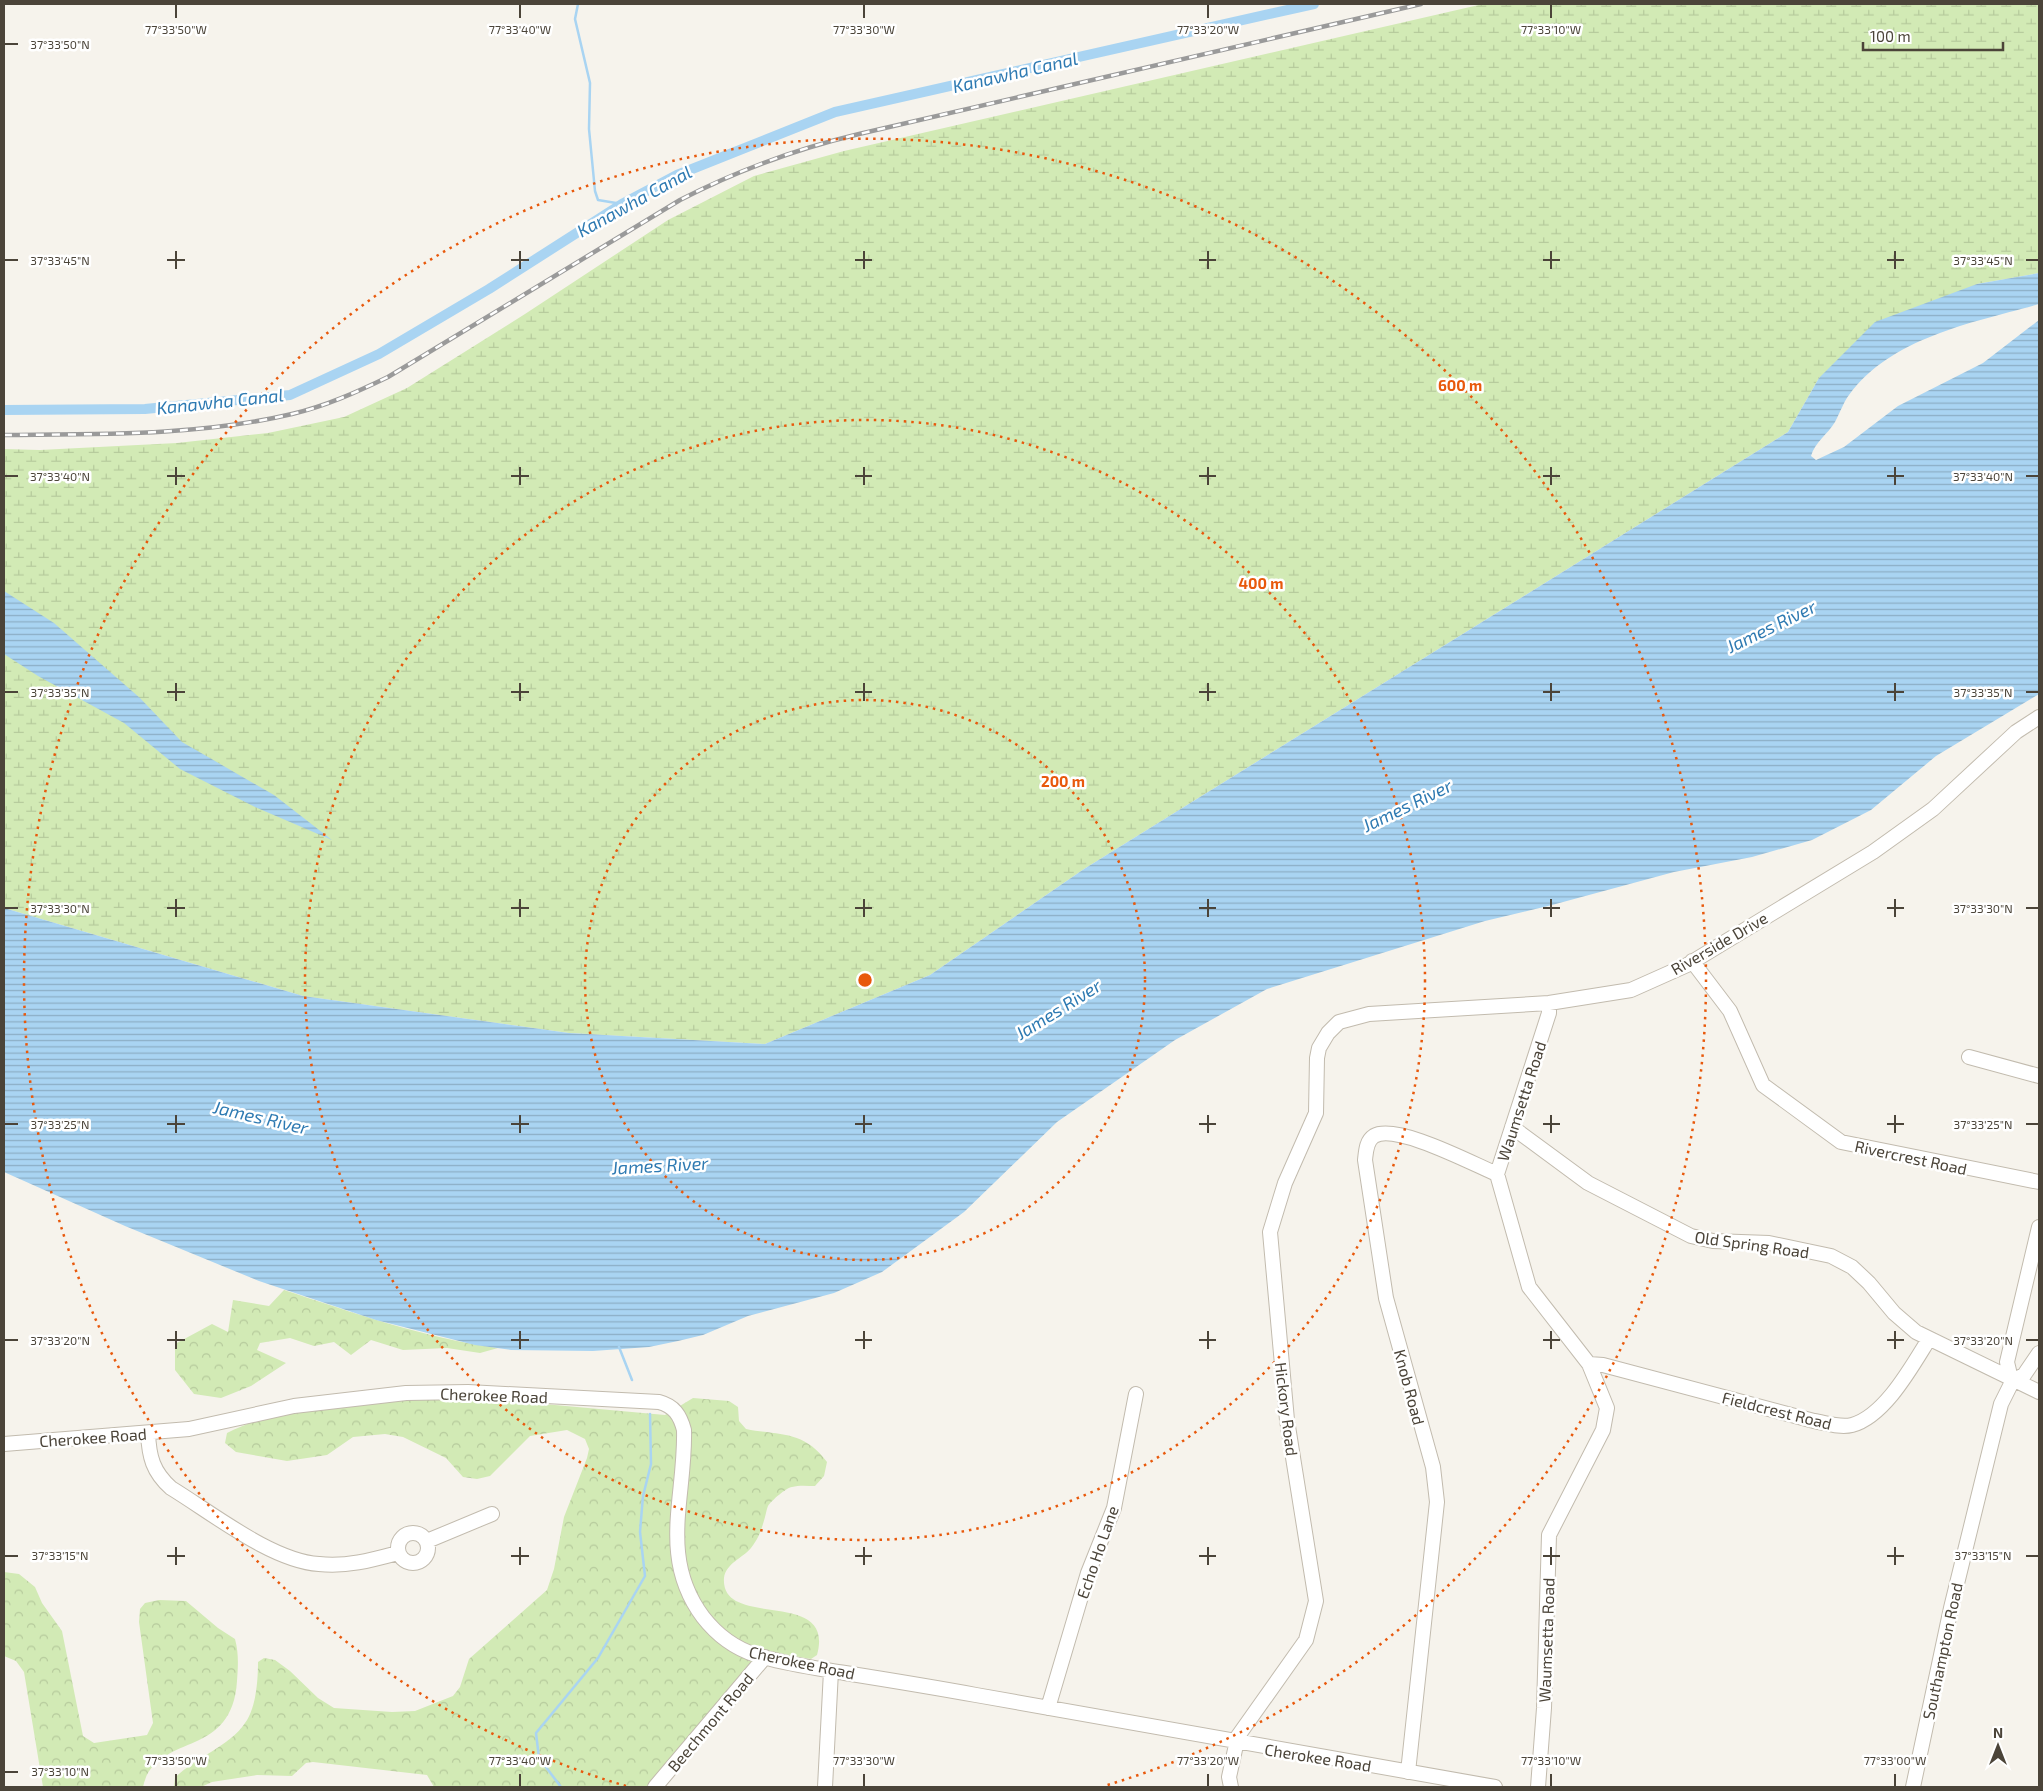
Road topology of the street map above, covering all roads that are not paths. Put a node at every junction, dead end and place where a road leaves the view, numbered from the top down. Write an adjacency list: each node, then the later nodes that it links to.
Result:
1 (2039, 717): 2 (street, Riverside Drive)
2 (1692, 961): 3 (street, Riverside Drive); 9 (street, Rivercrest Road)
3 (1549, 1003): 4 (street, Riverside Drive); 7 (street, Waumsetta Road)
4 (1339, 1022): 25 (street, Hickory Road)
5 (1969, 1057): 6 (street)
6 (2039, 1076)
7 (1512, 1127): 8 (street, Waumsetta Road); 11 (street, Old Spring Road)
8 (1497, 1174): 13 (street, Waumsetta Road); 26 (street, Knob Road)
9 (2039, 1182)
10 (2039, 1227): 14 (street)
11 (1929, 1339): 13 (street, Fieldcrest Road); 14 (street, Old Spring Road)
12 (2039, 1353): 14 (street, Southampton Road)
13 (1589, 1364): 31 (street, Waumsetta Road)
14 (2012, 1380): 15 (street, Old Spring Road); 32 (street, Southampton Road)
15 (2039, 1392)
16 (1136, 1394): 24 (street, Echo Ho Lane)
17 (148, 1433): 18 (street, Cherokee Road); 21 (street); 22 (street, Cherokee Road)
18 (4, 1444)
19 (492, 1514): 20 (street)
20 (427, 1541): 21 (street); 21 (street)
21 (398, 1553)
22 (765, 1658): 23 (street, Cherokee Road); 28 (street, Beechmont Road)
23 (831, 1671): 24 (street, Cherokee Road); 29 (street)
24 (1048, 1708): 25 (street, Cherokee Road)
25 (1236, 1744): 26 (street, Cherokee Road); 27 (street, Hickory Road)
26 (1408, 1772): 30 (street, Cherokee Road)
27 (1229, 1786)
28 (655, 1787)
29 (825, 1787)
30 (1495, 1787)
31 (1538, 1787)
32 (1913, 1787)

